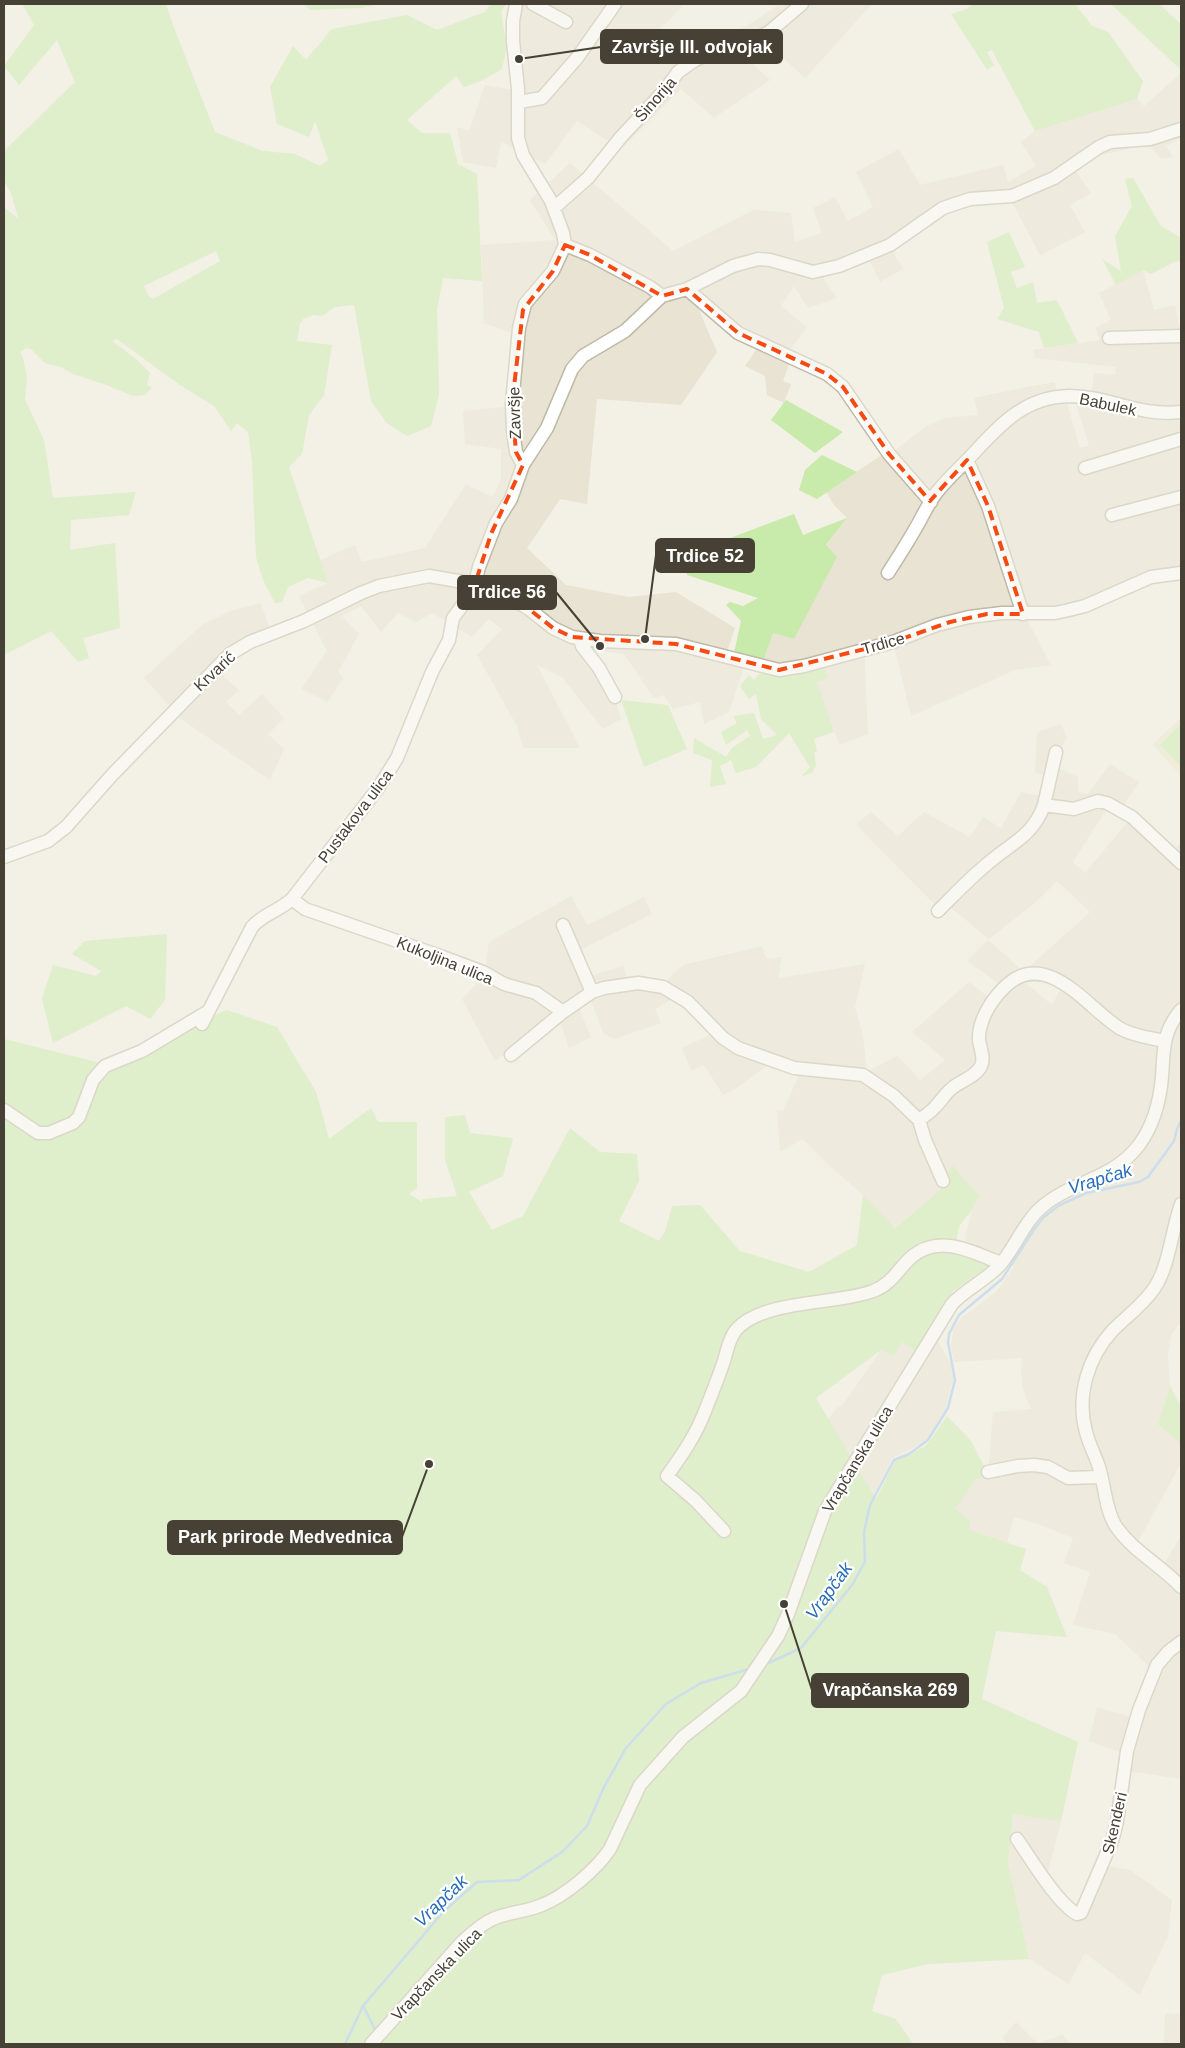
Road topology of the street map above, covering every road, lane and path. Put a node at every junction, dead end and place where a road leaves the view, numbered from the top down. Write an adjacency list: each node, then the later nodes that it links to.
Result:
1 (516, 4): 6 (street)
2 (534, 4): 5 (street)
3 (615, 4): 6 (street)
4 (802, 4): 8 (street, Šinorija)
5 (566, 22)
6 (519, 102): 8 (street)
7 (1181, 129): 10 (street)
8 (554, 208): 9 (street)
9 (565, 245): 11 (street); 17 (street, Završje)
10 (687, 289): 11 (street); 20 (street)
11 (662, 296): 17 (street)
12 (1181, 336): 13 (street)
13 (1109, 338)
14 (1181, 412): 16 (street, Babulek)
15 (1181, 439): 18 (street)
16 (967, 460): 20 (street, Babulek); 25 (street)
17 (523, 465): 24 (street)
18 (1085, 468)
19 (1181, 498): 21 (street)
20 (931, 502): 22 (street, Babulek)
21 (1112, 515)
22 (888, 573)
23 (1181, 573): 25 (street, Trdice)
24 (475, 584): 26 (street, Trdice); 30 (street, Krvarić); 32 (street, Pustakova ulica)
25 (1024, 614): 26 (street, Trdice)
26 (580, 640): 27 (street)
27 (615, 697)
28 (1056, 752): 29 (street)
29 (1044, 805): 31 (street); 33 (street)
30 (4, 857)
31 (1181, 863)
32 (292, 899): 37 (street, Pustakova ulica); 38 (street, Kukoljina ulica)
33 (938, 911)
34 (562, 925): 35 (street)
35 (592, 992): 38 (street); 43 (street)
36 (1181, 1010): 40 (street, Vrapčanska ulica)
37 (207, 1012): 39 (street, Pustakova ulica); 42 (street)
38 (563, 1012): 41 (street)
39 (202, 1024)
40 (1165, 1041): 43 (street); 46 (street, Vrapčanska ulica)
41 (511, 1055)
42 (4, 1110)
43 (918, 1120): 44 (street)
44 (943, 1181)
45 (1181, 1204): 48 (street)
46 (1001, 1263): 49 (street); 53 (street, Vrapčanska ulica)
47 (988, 1472): 48 (street)
48 (1101, 1477): 50 (street)
49 (724, 1531)
50 (1181, 1587)
51 (1181, 1642): 52 (street, Skenderi)
52 (1017, 1839)
53 (371, 2044)

